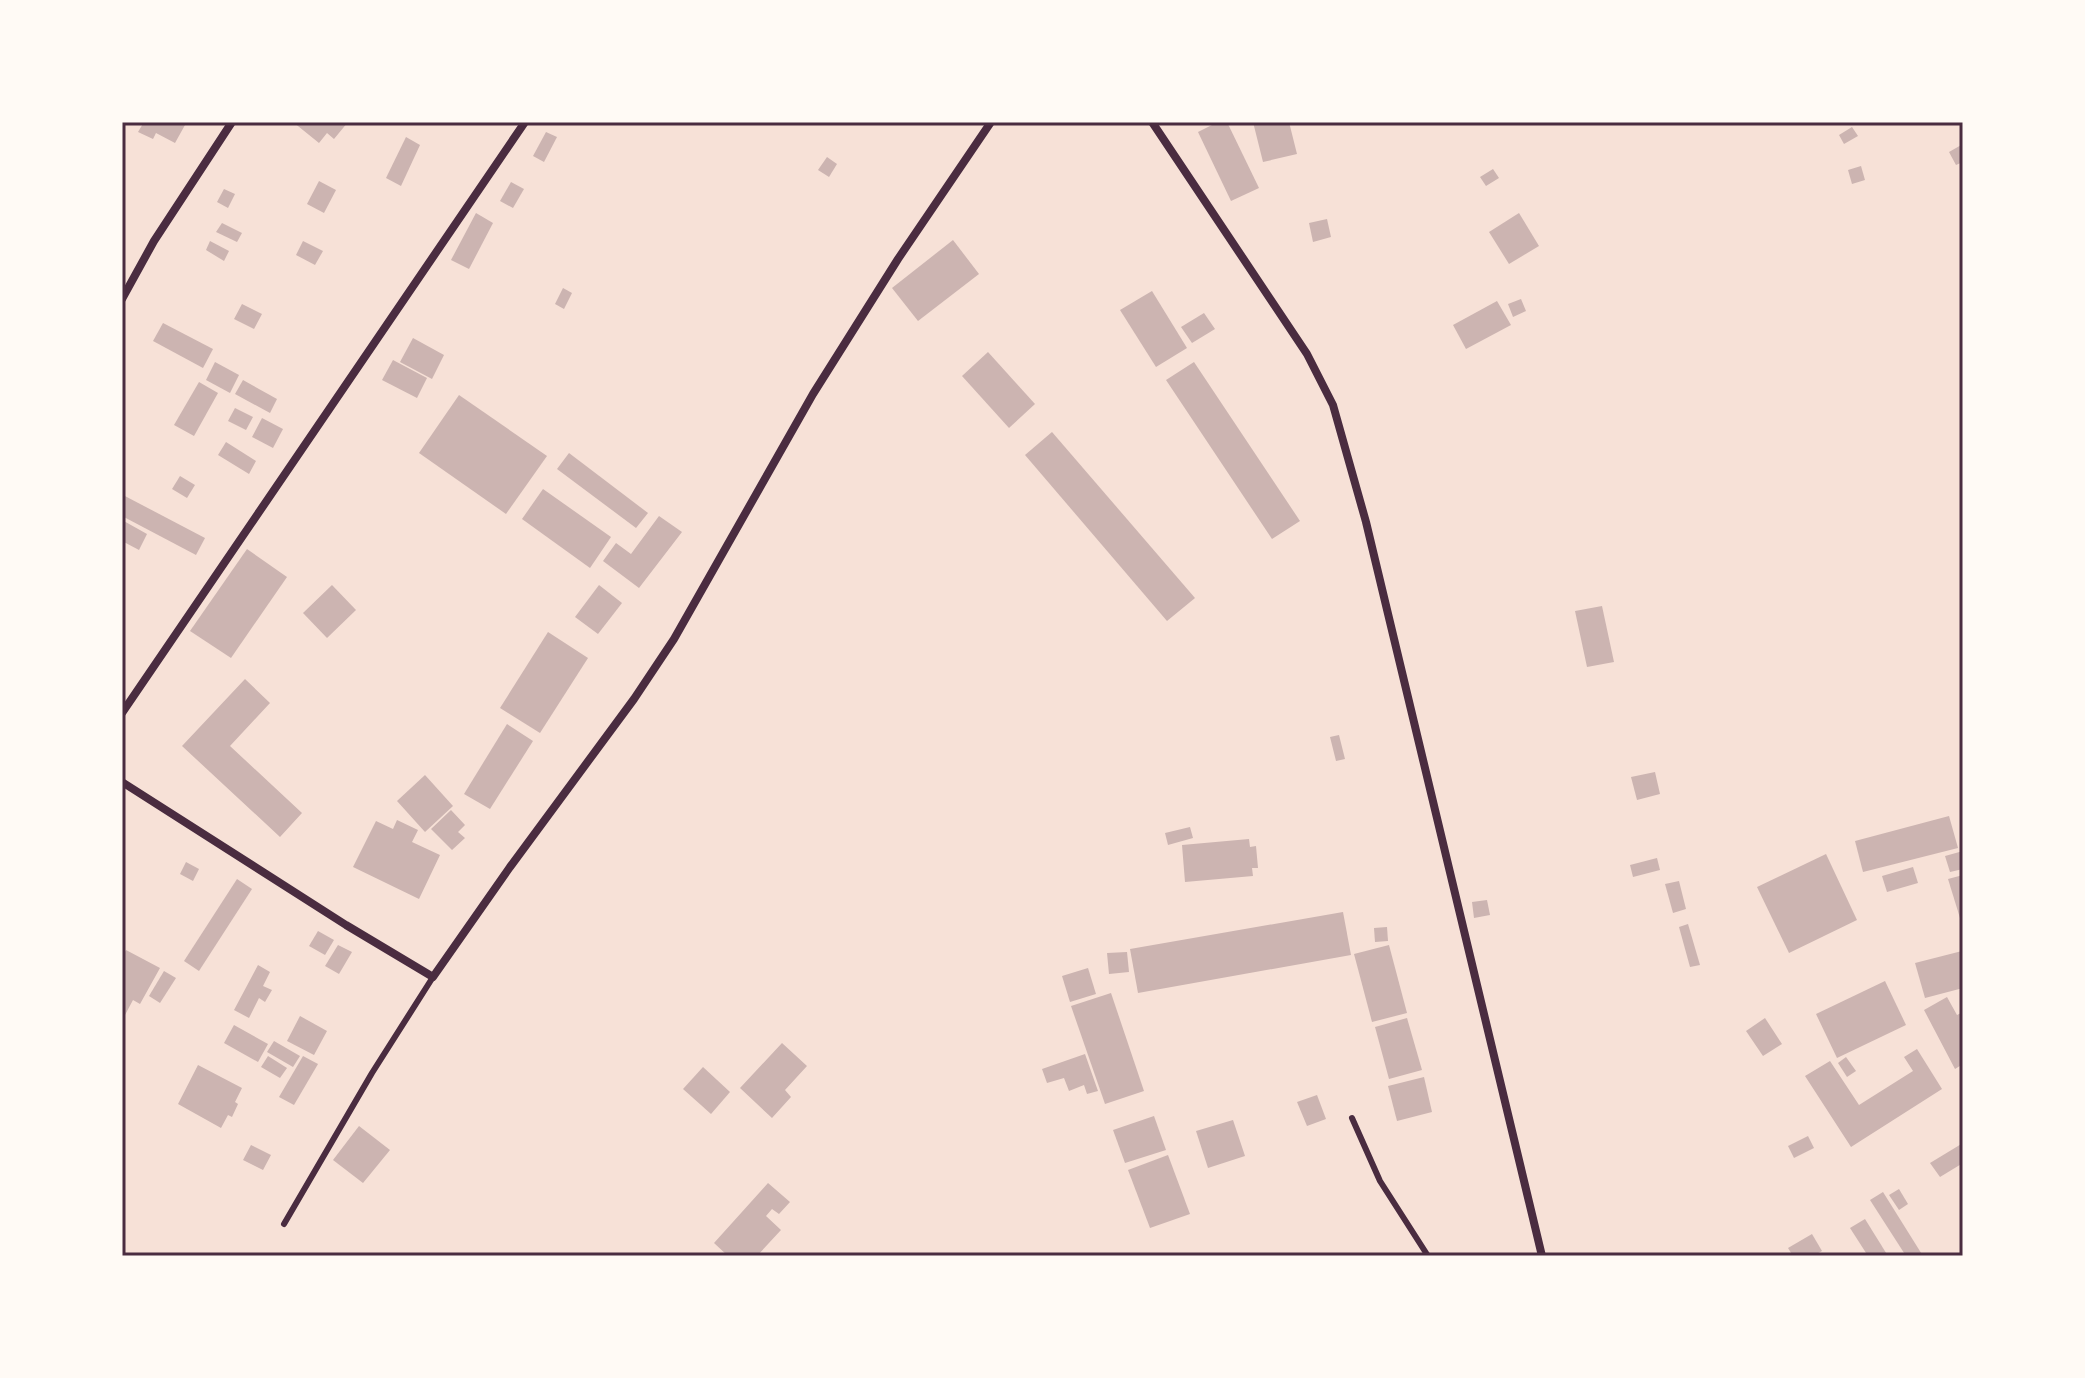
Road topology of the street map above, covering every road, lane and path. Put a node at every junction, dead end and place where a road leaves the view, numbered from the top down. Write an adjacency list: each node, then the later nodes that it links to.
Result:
1 (232, 122): 5 (street)
2 (525, 122): 6 (street)
3 (991, 122): 8 (street)
4 (1152, 122): 12 (street)
5 (122, 299)
6 (122, 713)
7 (122, 782): 8 (street)
8 (433, 977): 10 (lane)
9 (1352, 1118): 11 (lane)
10 (284, 1224)
11 (1428, 1256)
12 (1542, 1256)

